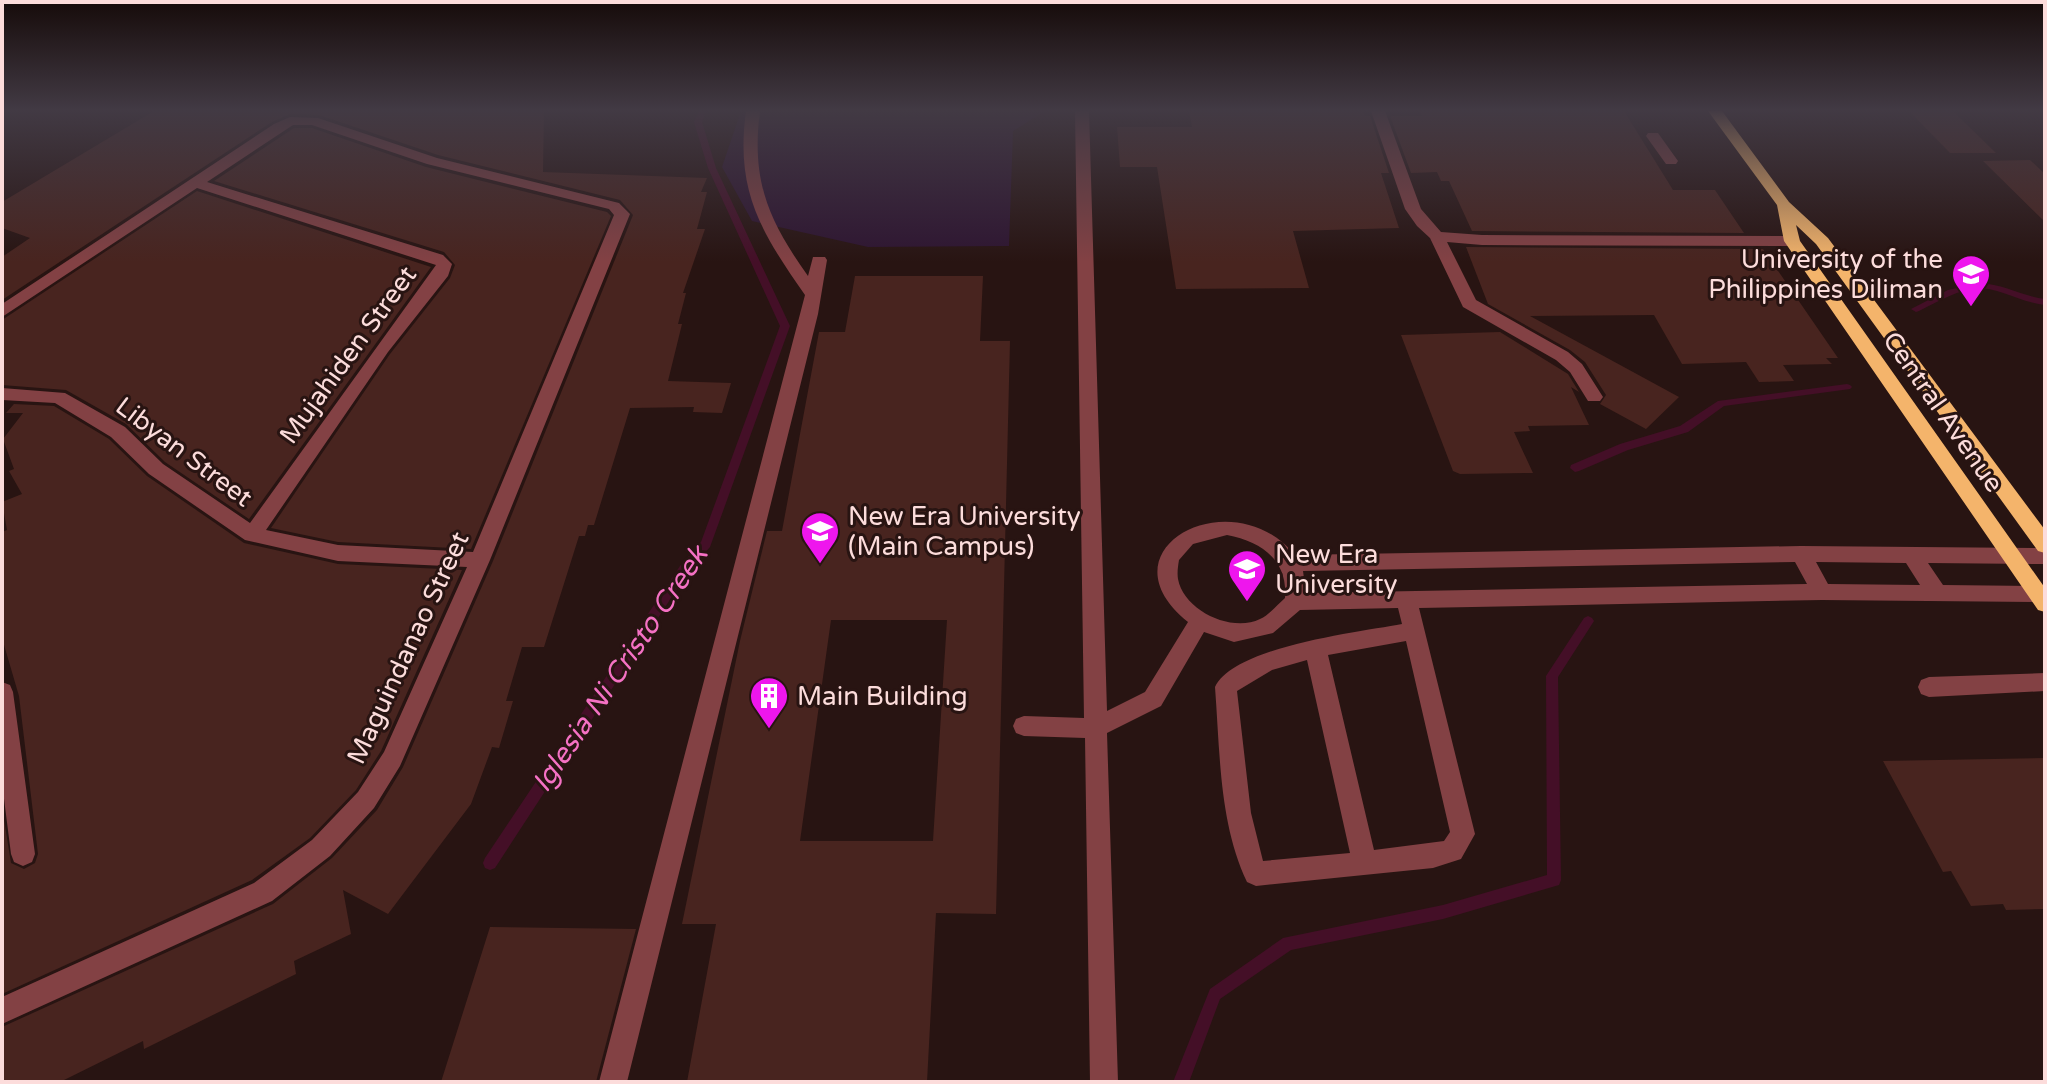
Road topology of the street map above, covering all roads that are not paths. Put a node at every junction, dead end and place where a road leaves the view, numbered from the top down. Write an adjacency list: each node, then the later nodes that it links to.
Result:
1 (228, 162): 7 (street, Maguindanao Street)
2 (434, 162): 22 (street, Maguindanao Street)
3 (748, 162): 12 (street)
4 (1083, 162): 36 (street)
5 (1396, 162): 9 (street)
6 (1752, 162): 8 (main road, Central Avenue)
7 (196, 183): 13 (street); 16 (street, Mujahiden Street)
8 (1784, 205): 10 (main road, Central Avenue); 17 (main road, Central Avenue)
9 (1437, 236): 10 (street); 14 (street)
10 (1792, 241): 19 (main road, Central Avenue)
11 (819, 260): 12 (street)
12 (813, 294): 40 (street)
13 (2, 312)
14 (1594, 397)
15 (6, 399): 16 (street, Libyan Street)
16 (252, 535): 22 (street, Libyan Street)
17 (2045, 545)
18 (1801, 554): 20 (street); 23 (street); 24 (street)
19 (2011, 555): 20 (street); 21 (street); 26 (main road, Central Avenue)
20 (1912, 556): 25 (street)
21 (2045, 556)
22 (480, 560): 39 (street, Maguindanao Street)
23 (1291, 563): 28 (street); 29 (street)
24 (1822, 592): 25 (street); 27 (street)
25 (1937, 593): 26 (street)
26 (2043, 597)
27 (1406, 600): 28 (street); 30 (street)
28 (1295, 602): 29 (street)
29 (1199, 622): 36 (street)
30 (1414, 631): 31 (street); 38 (street)
31 (1316, 651): 38 (street); 38 (street)
32 (2045, 682): 33 (street)
33 (1929, 687)
34 (2, 692): 37 (street)
35 (1024, 726): 36 (street)
36 (1095, 728): 41 (street)
37 (23, 854)
38 (1364, 862)
39 (2, 1011)
40 (613, 1082)
41 (1104, 1082)

